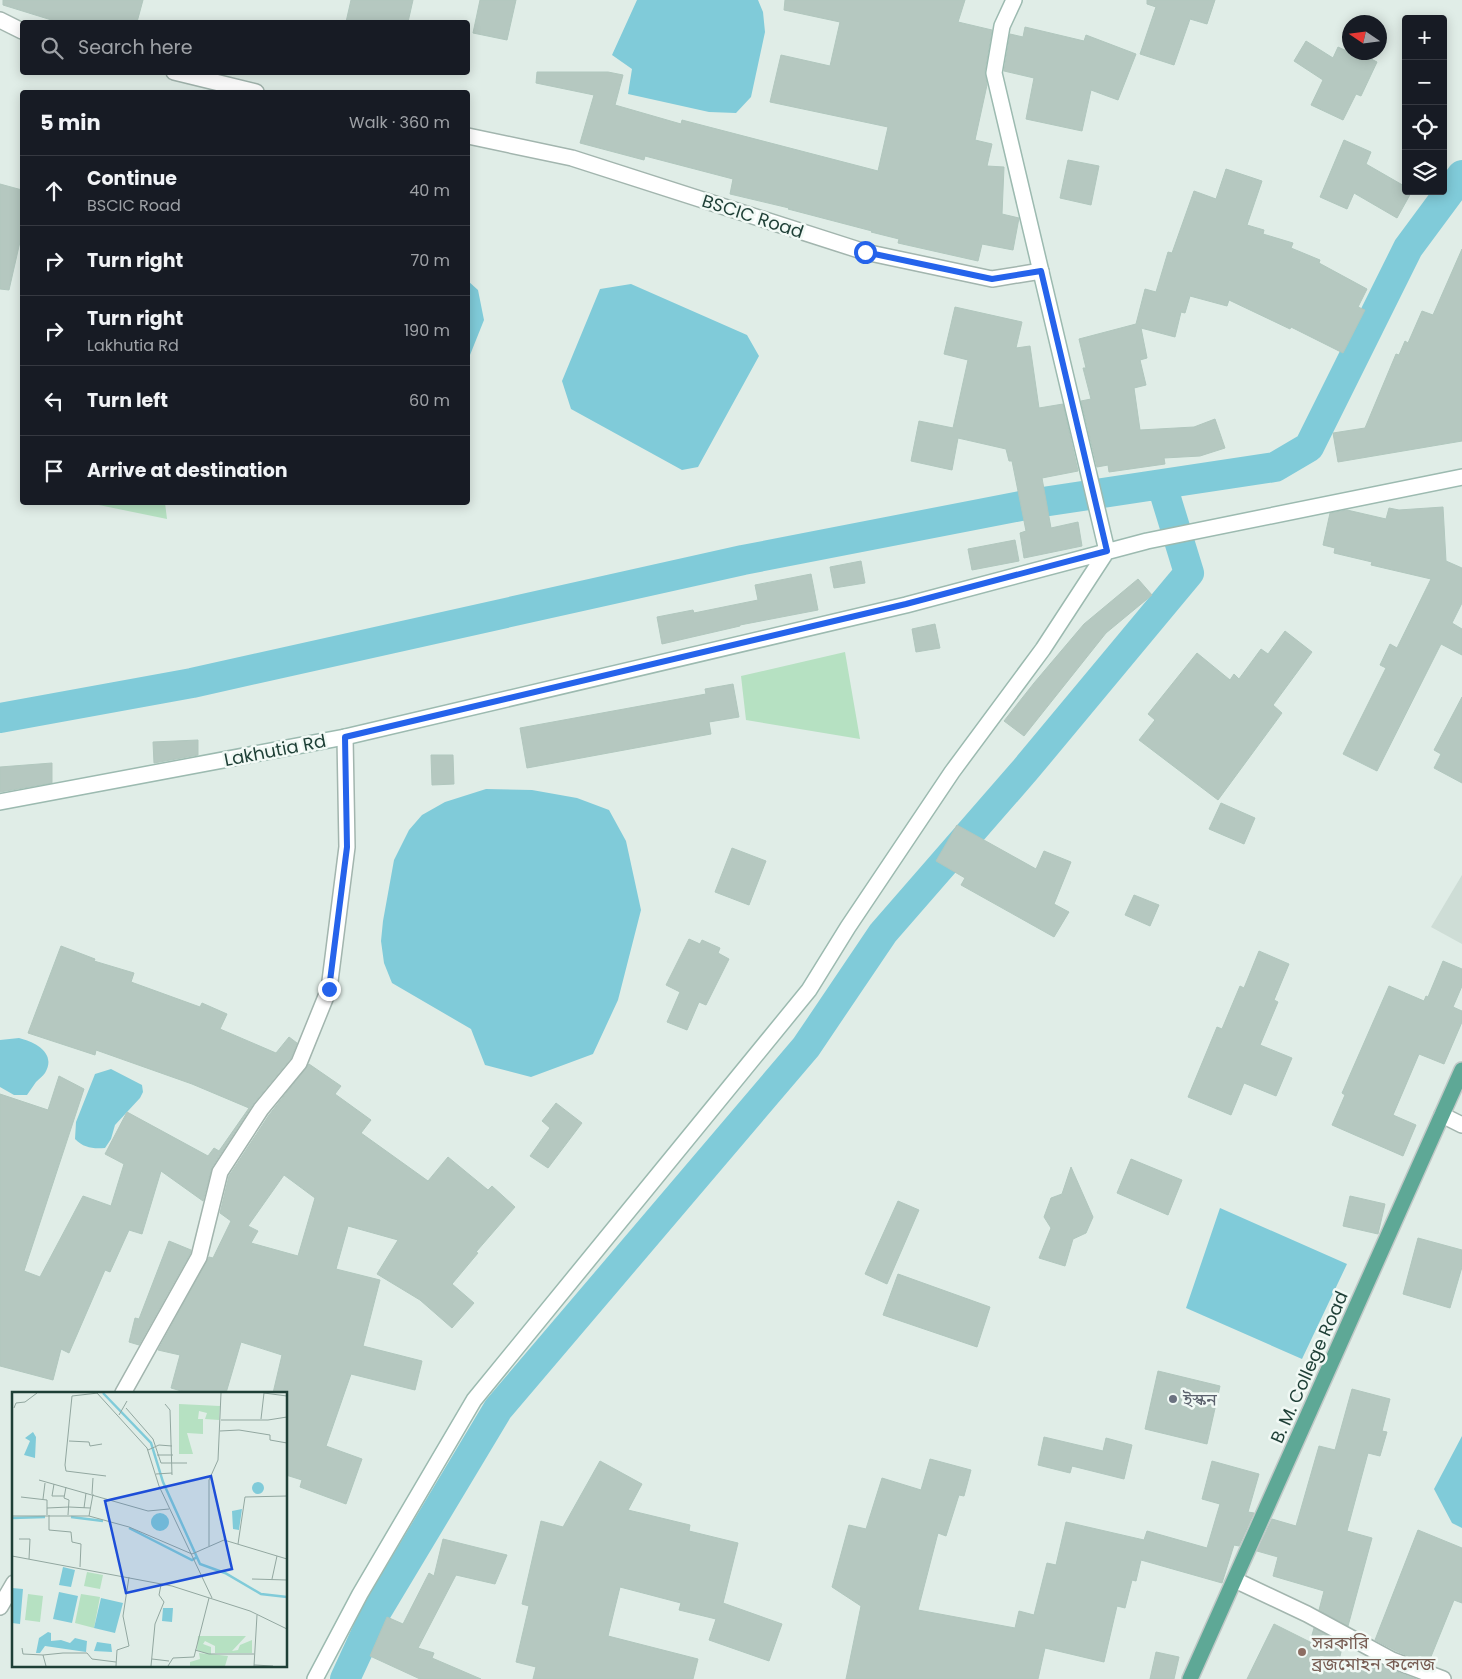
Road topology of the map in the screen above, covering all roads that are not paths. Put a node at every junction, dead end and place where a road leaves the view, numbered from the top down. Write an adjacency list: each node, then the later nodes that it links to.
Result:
1 (1014, 0): 7 (street)
2 (0, 20): 3 (street)
3 (20, 30)
4 (186, 75): 5 (street)
5 (248, 90)
6 (470, 136): 7 (street, BSCIC Road)
7 (1041, 271): 9 (street)
8 (1462, 477): 9 (street, Lakhutia Rd)
9 (1107, 551): 10 (street, Lakhutia Rd); 19 (street)
10 (345, 737): 11 (street, Lakhutia Rd); 15 (street)
11 (0, 802)
12 (1462, 1070): 13 (main road, B. M. College Road)
13 (1442, 1115): 14 (street); 16 (main road, B. M. College Road)
14 (1462, 1125)
15 (124, 1392)
16 (1235, 1580): 20 (main road, B. M. College Road); 21 (street)
17 (12, 1586): 18 (street)
18 (0, 1607)
19 (315, 1679)
20 (1190, 1679)
21 (1443, 1679)

